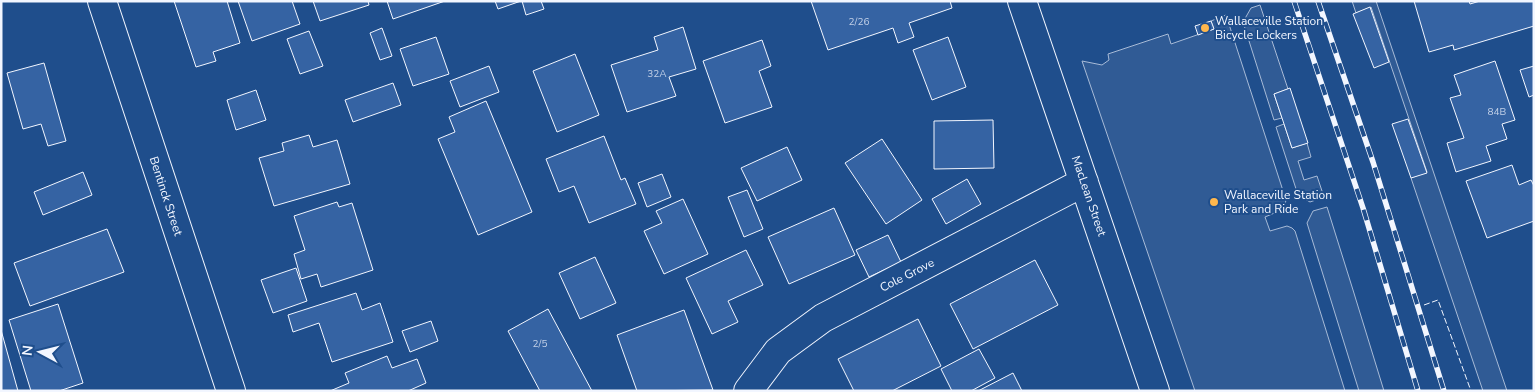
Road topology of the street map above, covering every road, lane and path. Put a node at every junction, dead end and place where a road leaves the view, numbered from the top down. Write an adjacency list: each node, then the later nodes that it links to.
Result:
1 (102, 1): 4 (street, Bentinck Street)
2 (1022, 1): 3 (street, MacLean Street)
3 (1084, 182): 5 (street, Cole Grove); 6 (street, MacLean Street)
4 (231, 391)
5 (748, 391)
6 (1155, 391)

